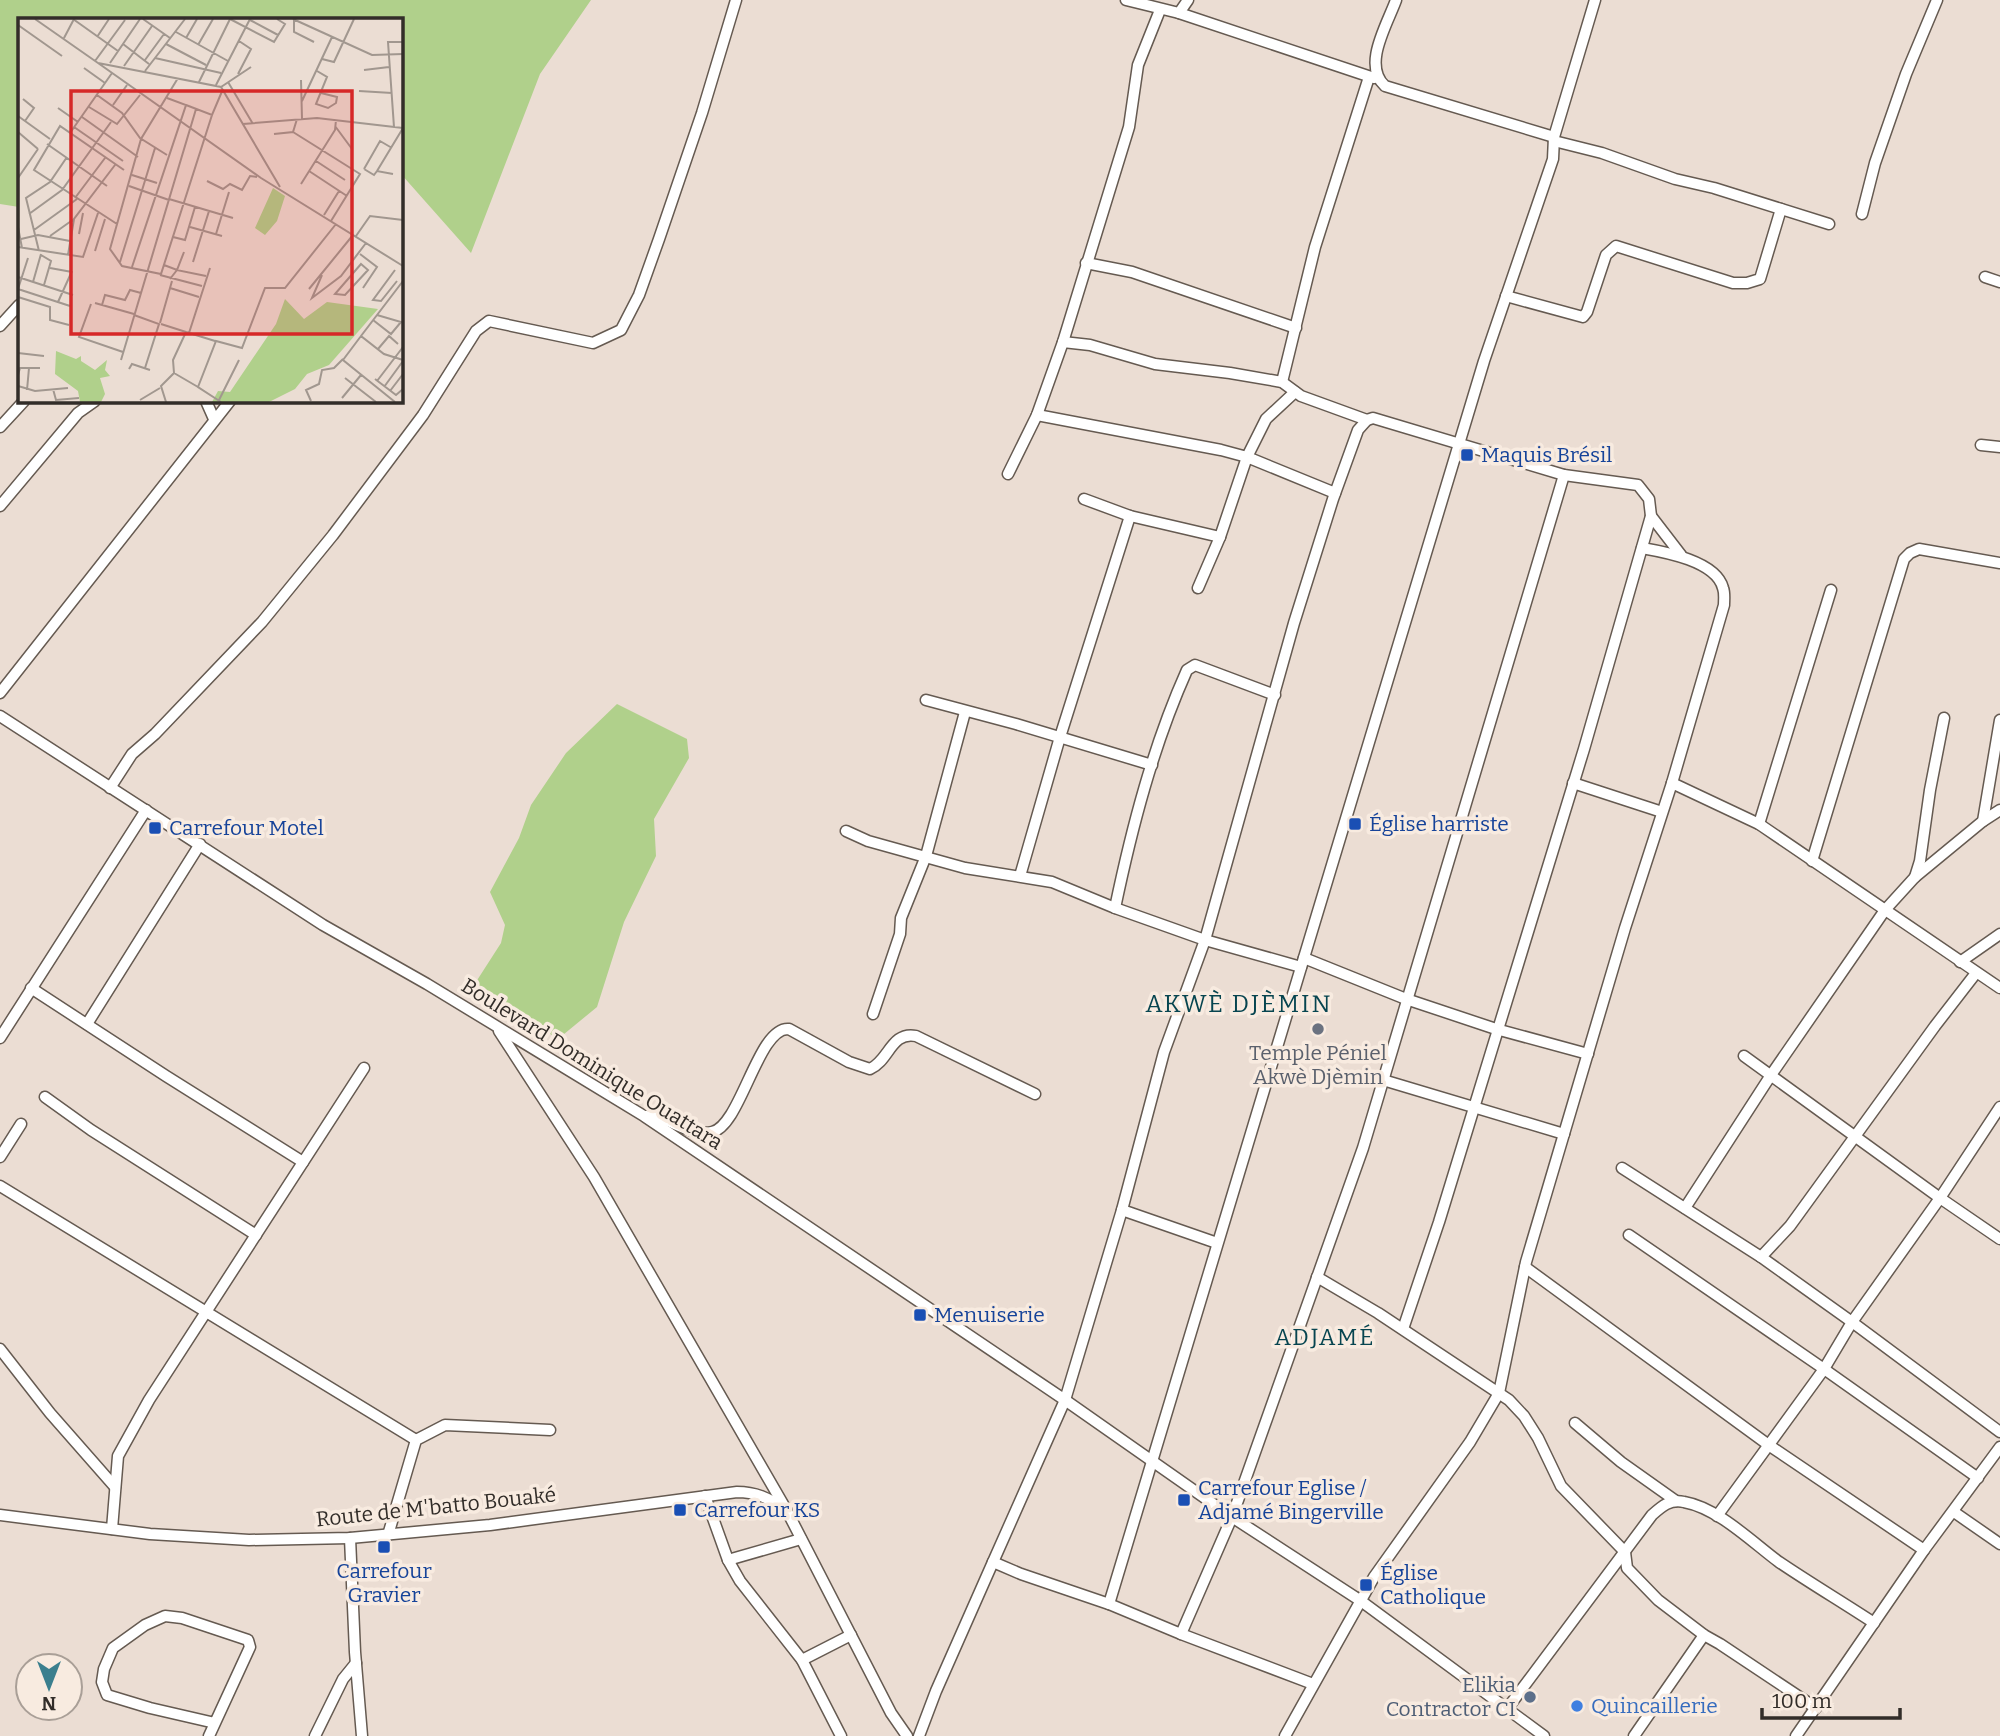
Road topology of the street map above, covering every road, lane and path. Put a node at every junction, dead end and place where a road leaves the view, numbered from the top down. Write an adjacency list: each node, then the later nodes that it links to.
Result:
1 (736, 0): 60 (street)
2 (1126, 0): 7 (street)
3 (1188, 0): 8 (street)
4 (1396, 0): 9 (street)
5 (1595, 0): 10 (street)
6 (1937, 0): 12 (street)
7 (1160, 10): 8 (street); 14 (street)
8 (1179, 13): 9 (street)
9 (1373, 78): 10 (street); 20 (street)
10 (1554, 139): 11 (street); 17 (street)
11 (1782, 209): 13 (street); 17 (street)
12 (1861, 214)
13 (1829, 224)
14 (1086, 263): 20 (street); 21 (street)
15 (1985, 277): 16 (street)
16 (2000, 282)
17 (1506, 296): 32 (street)
18 (18, 306): 19 (street)
19 (0, 326)
20 (1296, 328): 22 (street)
21 (1063, 342): 22 (street); 28 (street)
22 (1282, 382): 23 (street)
23 (1295, 392): 30 (street); 35 (street)
24 (23, 402): 31 (street)
25 (94, 402): 40 (street)
26 (206, 402): 29 (street)
27 (229, 402): 29 (street)
28 (1037, 415): 35 (street); 36 (street)
29 (214, 419): 49 (street)
30 (1367, 420): 32 (street); 38 (street)
31 (0, 427)
32 (1461, 445): 37 (street); 76 (street)
33 (1981, 445): 34 (street)
34 (1999, 446)
35 (1247, 457): 38 (street); 43 (street)
36 (1008, 474)
37 (1564, 475): 42 (street); 81 (street)
38 (1335, 494): 50 (street)
39 (1084, 499): 41 (street)
40 (0, 506)
41 (1130, 516): 43 (street); 56 (street)
42 (1651, 516): 44 (street); 45 (street)
43 (1220, 537): 47 (street)
44 (1642, 548): 45 (street); 58 (street)
45 (1681, 555): 59 (street)
46 (2000, 563): 69 (street)
47 (1198, 588)
48 (1831, 590): 65 (street)
49 (0, 693)
50 (1275, 695): 57 (street); 75 (street)
51 (926, 700): 52 (street)
52 (965, 712): 56 (street); 68 (street)
53 (0, 716): 60 (street, Boulevard Dominique Ouattara)
54 (1944, 718): 71 (street)
55 (2000, 720): 64 (street)
56 (1060, 737): 57 (street); 70 (street)
57 (1152, 765): 72 (street)
58 (1573, 783): 63 (street); 85 (street)
59 (1672, 783): 63 (street); 65 (street)
60 (110, 788): 61 (street, Boulevard Dominique Ouattara)
61 (146, 810): 67 (street, Boulevard Dominique Ouattara); 79 (street)
62 (2000, 810): 64 (street)
63 (1662, 812): 87 (street)
64 (1983, 821): 71 (street)
65 (1759, 824): 69 (street)
66 (846, 831): 68 (street)
67 (200, 844): 83 (street); 84 (street, Boulevard Dominique Ouattara)
68 (926, 856): 70 (street); 82 (street)
69 (1812, 861): 73 (street)
70 (1020, 876): 72 (street)
71 (1915, 877): 73 (street)
72 (1115, 908): 75 (street)
73 (1885, 910): 77 (street); 90 (street)
74 (2000, 934): 77 (street)
75 (1205, 940): 76 (street); 106 (street)
76 (1302, 962): 81 (street); 110 (street)
77 (1960, 962): 78 (street)
78 (1976, 973): 80 (street); 99 (street)
79 (31, 988): 83 (street); 86 (street)
80 (2000, 988)
81 (1406, 999): 85 (street); 91 (street)
82 (873, 1014)
83 (87, 1024): 101 (street)
84 (497, 1028): 96 (street, Boulevard Dominique Ouattara); 132 (street)
85 (1496, 1029): 87 (street); 95 (street)
86 (0, 1038)
87 (1588, 1054): 98 (street)
88 (1744, 1056): 90 (street)
89 (363, 1068): 101 (street)
90 (1771, 1075): 99 (street); 105 (street)
91 (1383, 1080): 95 (street); 113 (street)
92 (1035, 1094): 96 (street)
93 (45, 1097): 107 (street)
94 (2000, 1107): 104 (street)
95 (1473, 1108): 98 (street); 116 (street)
96 (644, 1116): 120 (street, Boulevard Dominique Ouattara)
97 (21, 1124): 100 (street)
98 (1564, 1134): 112 (street)
99 (1855, 1135): 104 (street); 111 (street)
100 (0, 1157)
101 (303, 1162): 107 (street)
102 (1622, 1168): 105 (street)
103 (0, 1186): 114 (street)
104 (1940, 1198): 109 (street); 115 (street)
105 (1685, 1209): 111 (street)
106 (1122, 1210): 110 (street); 120 (street)
107 (256, 1235): 114 (street)
108 (1629, 1235): 118 (street)
109 (2000, 1239)
110 (1217, 1243): 127 (street)
111 (1761, 1257): 115 (street)
112 (1525, 1267): 119 (street); 125 (street)
113 (1317, 1277): 116 (street); 136 (street)
114 (206, 1312): 124 (street); 129 (street)
115 (1852, 1322): 118 (street); 123 (street)
116 (1403, 1329): 119 (street)
117 (0, 1349): 129 (street)
118 (1824, 1369): 125 (street); 128 (street)
119 (1499, 1393): 143 (street); 146 (street)
120 (1066, 1400): 127 (street, Boulevard Dominique Ouattara); 145 (street)
121 (1574, 1423): 131 (street)
122 (550, 1430): 124 (street)
123 (2000, 1432)
124 (416, 1440): 138 (street)
125 (1770, 1446): 135 (street); 142 (street)
126 (2000, 1447): 128 (street)
127 (1153, 1463): 136 (street, Boulevard Dominique Ouattara); 147 (street)
128 (1978, 1478): 133 (street)
129 (115, 1487): 137 (street)
130 (705, 1496): 132 (street, Route de M'batto Bouaké); 138 (street, Route de M'batto Bouaké); 144 (street)
131 (1676, 1501): 135 (street); 143 (street)
132 (787, 1511): 140 (street)
133 (1954, 1512): 141 (street); 142 (street)
134 (0, 1515): 137 (street, Route de M'batto Bouaké)
135 (1717, 1516): 148 (street)
136 (1232, 1517): 146 (street, Boulevard Dominique Ouattara); 149 (street)
137 (112, 1529): 139 (street, Route de M'batto Bouaké)
138 (388, 1535): 139 (street, Route de M'batto Bouaké)
139 (351, 1538): 153 (street)
140 (801, 1539): 144 (street); 150 (street)
141 (2000, 1544)
142 (1924, 1550): 148 (street)
143 (1625, 1552): 151 (street); 156 (street)
144 (728, 1560): 152 (street)
145 (993, 1562): 147 (street); 163 (street)
146 (1361, 1601): 154 (street); 156 (street, Boulevard Dominique Ouattara)
147 (1109, 1604): 149 (street)
148 (1874, 1623): 155 (street)
149 (1181, 1634): 154 (street)
150 (851, 1635): 152 (street); 162 (street)
151 (1704, 1635): 155 (street); 166 (street)
152 (802, 1660): 161 (street)
153 (356, 1663): 159 (street); 160 (street)
154 (1313, 1684): 164 (street)
155 (1816, 1707): 167 (street)
156 (1507, 1709): 165 (street, Boulevard Dominique Ouattara)
157 (215, 1723): 157 (street); 158 (street)
158 (209, 1736)
159 (315, 1736)
160 (362, 1736)
161 (841, 1736)
162 (907, 1736)
163 (919, 1736)
164 (1285, 1736)
165 (1544, 1736)
166 (1634, 1736)
167 (1796, 1736)

